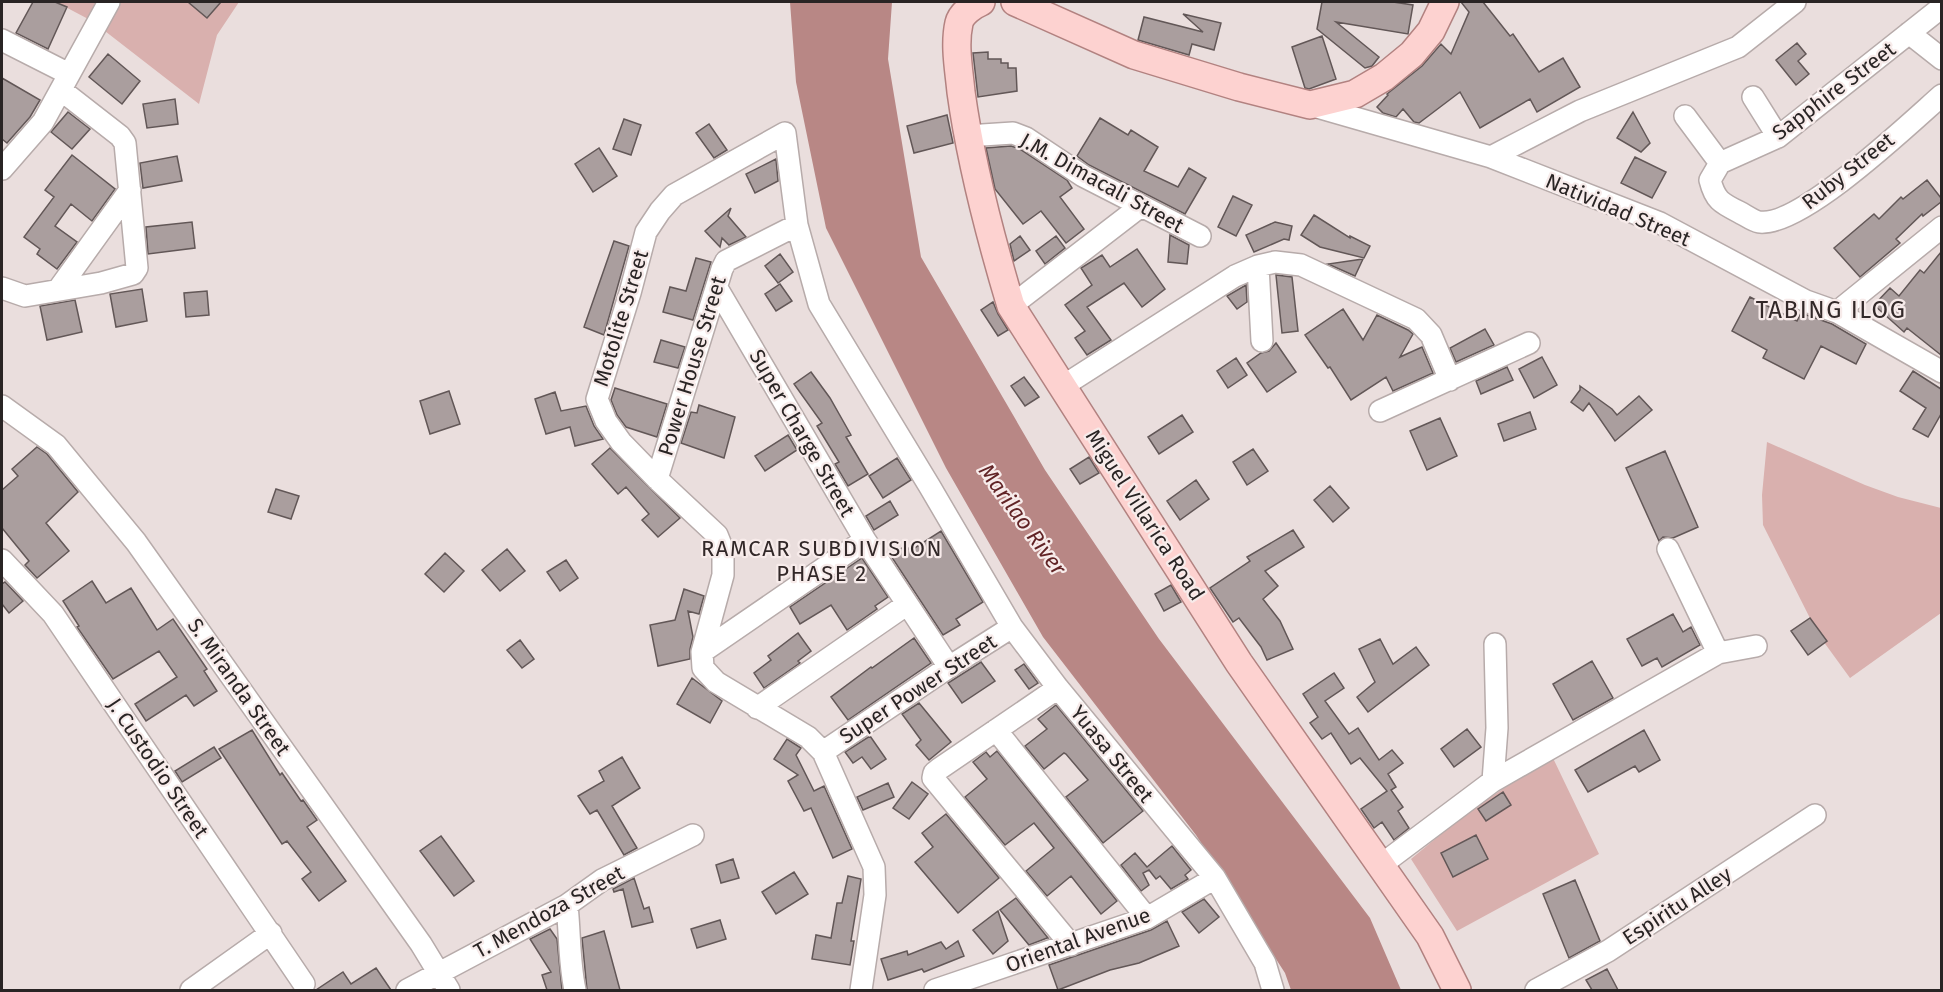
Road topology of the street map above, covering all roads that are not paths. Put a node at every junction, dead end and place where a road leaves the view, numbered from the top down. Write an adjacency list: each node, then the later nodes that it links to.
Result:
1 (109, 2): 10 (street)
2 (976, 2): 16 (main road, Miguel Villarica Road)
3 (1015, 2): 13 (main road)
4 (1445, 2): 13 (main road)
5 (1795, 2): 18 (street)
6 (1941, 7): 7 (street, Sapphire Street)
7 (1909, 33): 9 (street); 17 (street, Sapphire Street)
8 (2, 40): 10 (street)
9 (1941, 59)
10 (65, 82): 20 (street); 21 (street)
11 (1941, 95): 19 (street, Ruby Street)
12 (1753, 97): 17 (street)
13 (1310, 105): 18 (street, Natividad Street)
14 (1685, 116): 19 (street)
15 (785, 133): 23 (street, Yuasa Street); 39 (street, Motolite Street)
16 (967, 136): 22 (street, J.M. Dimacali Street); 30 (main road, Miguel Villarica Road)
17 (1778, 137): 19 (street, Sapphire Street)
18 (1491, 157): 31 (street, Natividad Street)
19 (1720, 163)
20 (2, 169)
21 (130, 190): 29 (street); 29 (street)
22 (1141, 206): 25 (street, J.M. Dimacali Street); 30 (street)
23 (796, 225): 28 (street, Power House Street); 44 (street, Yuasa Street)
24 (1941, 227): 31 (street)
25 (1200, 236)
26 (1258, 266): 32 (street); 35 (street); 36 (street)
27 (2, 288): 29 (street)
28 (717, 288): 39 (street, Power House Street); 40 (street, Super Charge Street)
29 (58, 290)
30 (1011, 306): 36 (main road, Miguel Villarica Road)
31 (1837, 312): 34 (street, Natividad Street)
32 (1262, 340)
33 (1529, 343): 35 (street)
34 (1941, 372)
35 (1450, 380): 38 (street)
36 (1063, 386): 57 (main road, Miguel Villarica Road)
37 (2, 406): 63 (street, S. Miranda Street)
38 (1380, 411)
39 (657, 479): 47 (street, Motolite Street)
40 (865, 540): 43 (street, Super Charge Street); 47 (street)
41 (1668, 549): 48 (street)
42 (2, 560): 61 (street, J. Custodio Street)
43 (906, 604): 49 (street, Super Charge Street); 51 (street)
44 (1012, 627): 49 (street, Super Power Street); 50 (street, Yuasa Street)
45 (1495, 644): 54 (street)
46 (1756, 646): 48 (street)
47 (702, 652): 51 (street)
48 (1718, 653): 54 (street)
49 (949, 667): 53 (street, Super Power Street)
50 (1058, 688): 52 (street); 58 (street, Yuasa Street)
51 (757, 708): 53 (street)
52 (996, 730): 60 (street); 62 (street)
53 (823, 752): 68 (street)
54 (1493, 781): 57 (street)
55 (1815, 815): 72 (street, Espiritu Alley)
56 (693, 835): 59 (street, T. Mendoza Street)
57 (1381, 865): 71 (main road, Miguel Villarica Road)
58 (1215, 878): 60 (street, Oriental Avenue); 70 (street, Yuasa Street)
59 (567, 905): 63 (street, T. Mendoza Street); 67 (street)
60 (1148, 918): 62 (street, Oriental Avenue)
61 (271, 933): 64 (street, J. Custodio Street); 65 (street)
62 (1071, 945): 69 (street, Oriental Avenue)
63 (444, 982): 66 (street, T. Mendoza Street)
64 (304, 984)
65 (191, 990)
66 (407, 990)
67 (574, 990)
68 (861, 990)
69 (935, 990)
70 (1273, 990)
71 (1457, 990)
72 (1536, 990)

